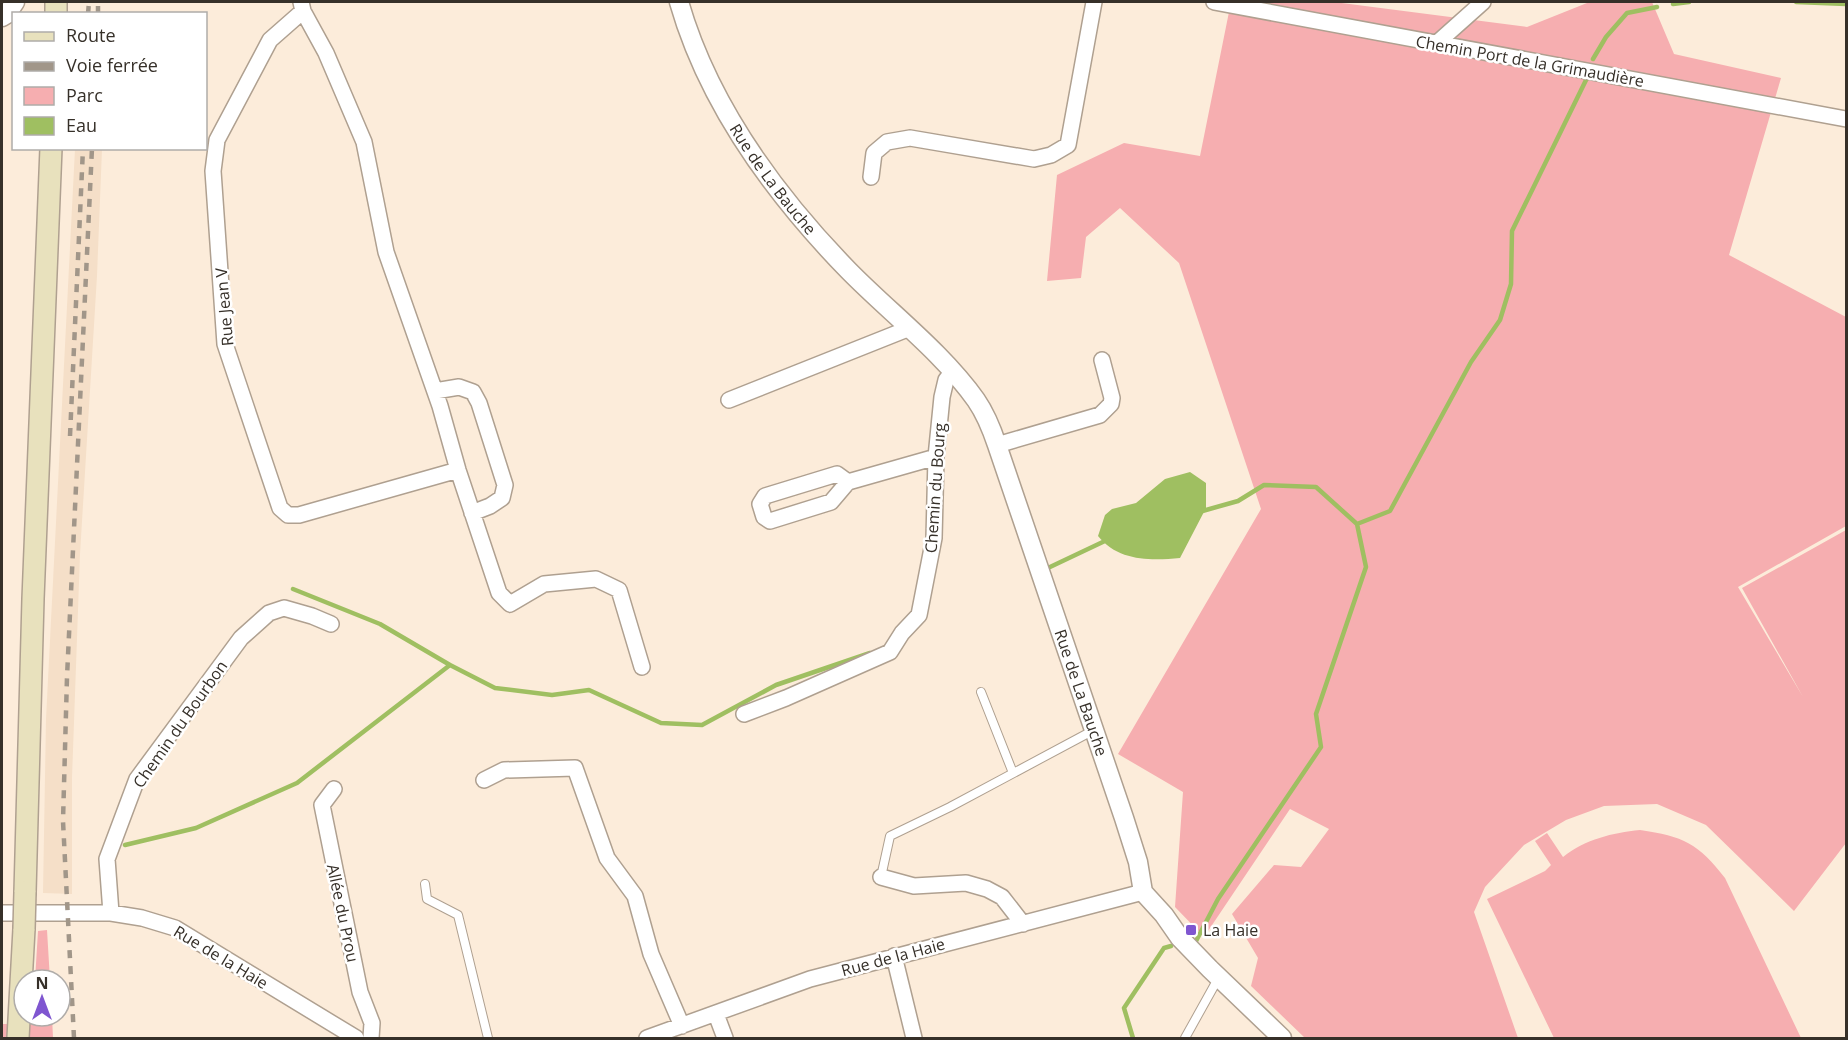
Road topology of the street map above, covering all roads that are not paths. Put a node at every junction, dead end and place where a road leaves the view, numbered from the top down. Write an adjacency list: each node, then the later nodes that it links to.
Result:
1 (15, 2): 7 (street)
2 (679, 2): 12 (street, Rue de La Bauche)
3 (1094, 2): 11 (street)
4 (1214, 2): 8 (street, Chemin Port de la Grimaudière)
5 (1483, 2): 8 (street)
6 (302, 6): 15 (street); 19 (street, Rue Jean V)
7 (2, 17)
8 (1437, 43): 9 (street, Chemin Port de la Grimaudière)
9 (1846, 119)
10 (51, 150): 40 (main road, bridge)
11 (871, 177)
12 (910, 328): 14 (street, Rue de La Bauche); 16 (street)
13 (1102, 360): 17 (street)
14 (952, 372): 17 (street, Rue de La Bauche); 18 (street, Chemin du Bourg)
15 (435, 391): 19 (street); 21 (street)
16 (729, 400)
17 (997, 445): 26 (street, Rue de La Bauche)
18 (936, 457): 20 (street); 25 (street, Chemin du Bourg)
19 (458, 471): 21 (street)
20 (848, 482): 20 (street)
21 (472, 513): 23 (street)
22 (331, 624): 34 (street, Chemin du Bourbon)
23 (642, 667)
24 (981, 692): 27 (lane)
25 (744, 714)
26 (1095, 729): 27 (lane); 32 (street, Rue de La Bauche)
27 (1012, 773): 30 (lane)
28 (484, 780): 39 (street)
29 (334, 789): 42 (street, Allée du Prou)
30 (880, 877): 35 (street)
31 (424, 884): 43 (lane)
32 (1143, 892): 35 (street, Rue de la Haie); 37 (street)
33 (2, 913): 34 (street, Rue de la Haie)
34 (111, 913): 41 (street, Rue de la Haie)
35 (1023, 924): 36 (street, Rue de la Haie)
36 (894, 956): 38 (street, Rue de la Haie); 46 (street)
37 (1219, 977): 47 (lane); 48 (street)
38 (716, 1014): 39 (street, Rue de la Haie); 45 (street)
39 (682, 1026): 44 (street, Rue de la Haie)
40 (18, 1038)
41 (356, 1038)
42 (371, 1038)
43 (488, 1038)
44 (647, 1038)
45 (725, 1038)
46 (914, 1038)
47 (1185, 1038)
48 (1282, 1038)

